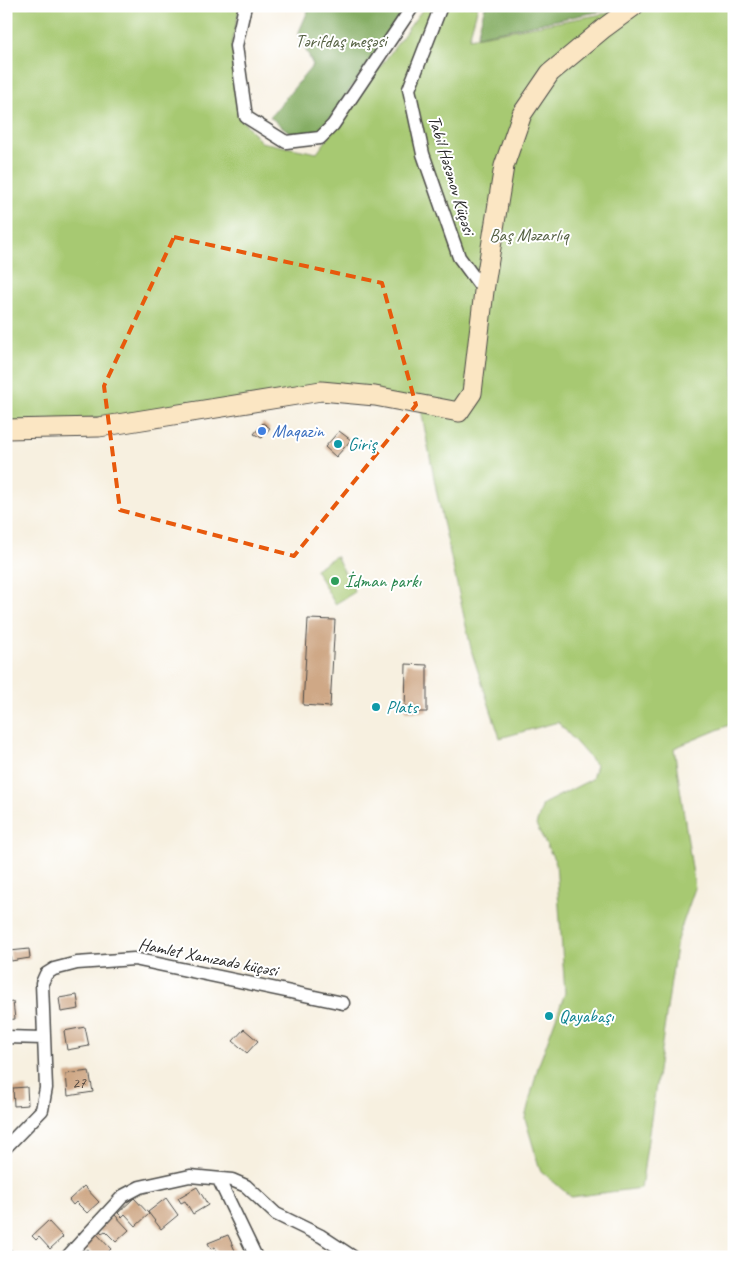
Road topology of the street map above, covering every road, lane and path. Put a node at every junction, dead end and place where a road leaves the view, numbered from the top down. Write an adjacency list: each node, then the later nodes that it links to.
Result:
1 (245, 6): 2 (street)
2 (413, 6)
3 (441, 6): 5 (street, Tabil Həsənov Küçəsi)
4 (634, 6): 5 (street)
5 (484, 291): 6 (street)
6 (6, 429)
7 (343, 1003): 9 (street, Hamlet Xanızadə küçəsi)
8 (6, 1037): 9 (street)
9 (43, 1038): 10 (street, Hamlet Xanızadə küçəsi)
10 (6, 1147)
11 (219, 1180): 12 (street); 13 (street); 14 (street)
12 (67, 1257)
13 (256, 1257)
14 (353, 1257)

